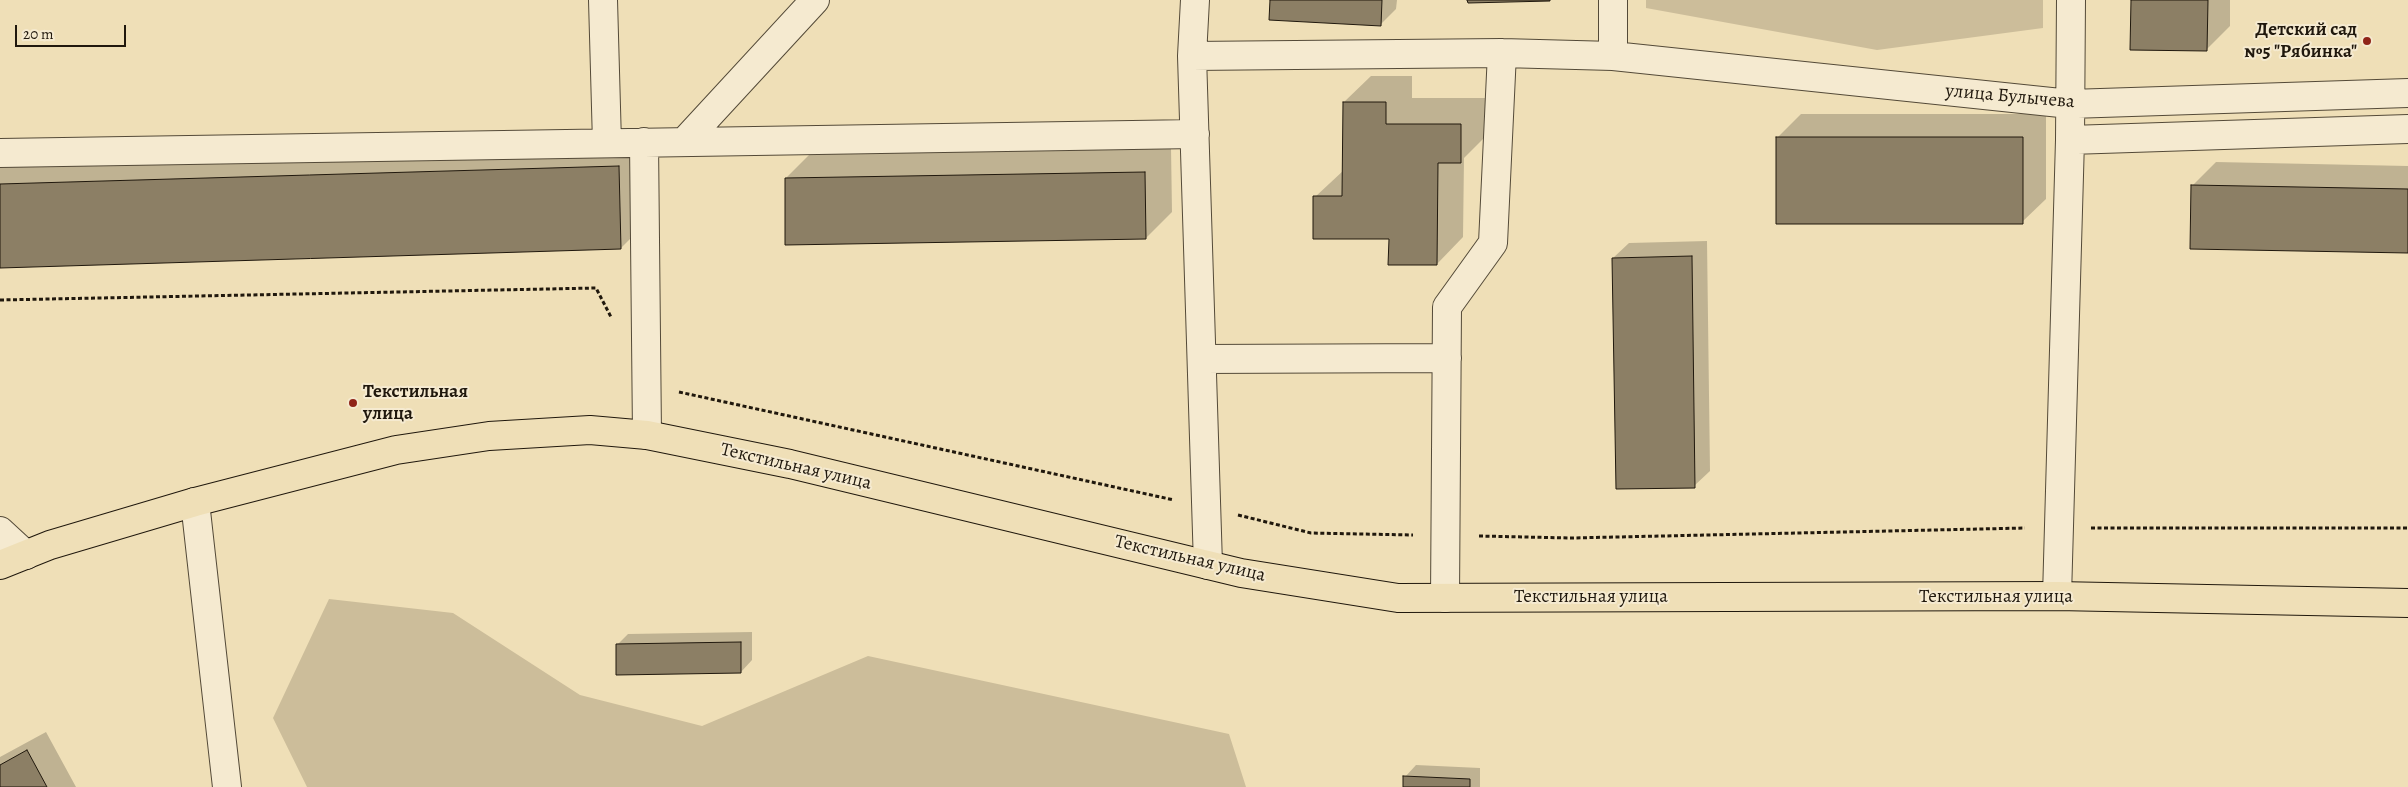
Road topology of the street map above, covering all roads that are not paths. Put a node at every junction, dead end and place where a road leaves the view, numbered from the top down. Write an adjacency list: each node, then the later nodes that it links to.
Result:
1 (603, 0): 16 (street)
2 (815, 0): 15 (street)
3 (1195, 0): 7 (street)
4 (1613, 0): 8 (street)
5 (2071, 0): 10 (street)
6 (1502, 53): 7 (street, улица Булычева); 8 (street, улица Булычева); 18 (street)
7 (1192, 56): 12 (street)
8 (1613, 56): 10 (street, улица Булычева)
9 (2408, 93): 10 (street, улица Булычева)
10 (2070, 104): 13 (street)
11 (2408, 130): 13 (street)
12 (1195, 134): 15 (street); 19 (street)
13 (2070, 140): 26 (street)
14 (644, 142): 15 (street); 16 (street); 20 (street)
15 (684, 142)
16 (608, 143): 17 (street)
17 (0, 153)
18 (1447, 358): 19 (street); 27 (street)
19 (1202, 359): 25 (street)
20 (648, 434): 21 (main road, Текстильная улица); 25 (main road, Текстильная улица)
21 (195, 502): 23 (main road, Текстильная улица); 29 (street)
22 (0, 531): 23 (street)
23 (26, 554): 24 (main road, Текстильная улица)
24 (0, 565)
25 (1208, 565): 27 (main road, Текстильная улица)
26 (2056, 596): 27 (main road, Текстильная улица); 28 (main road, Текстильная улица)
27 (1445, 598)
28 (2408, 603)
29 (227, 787)

